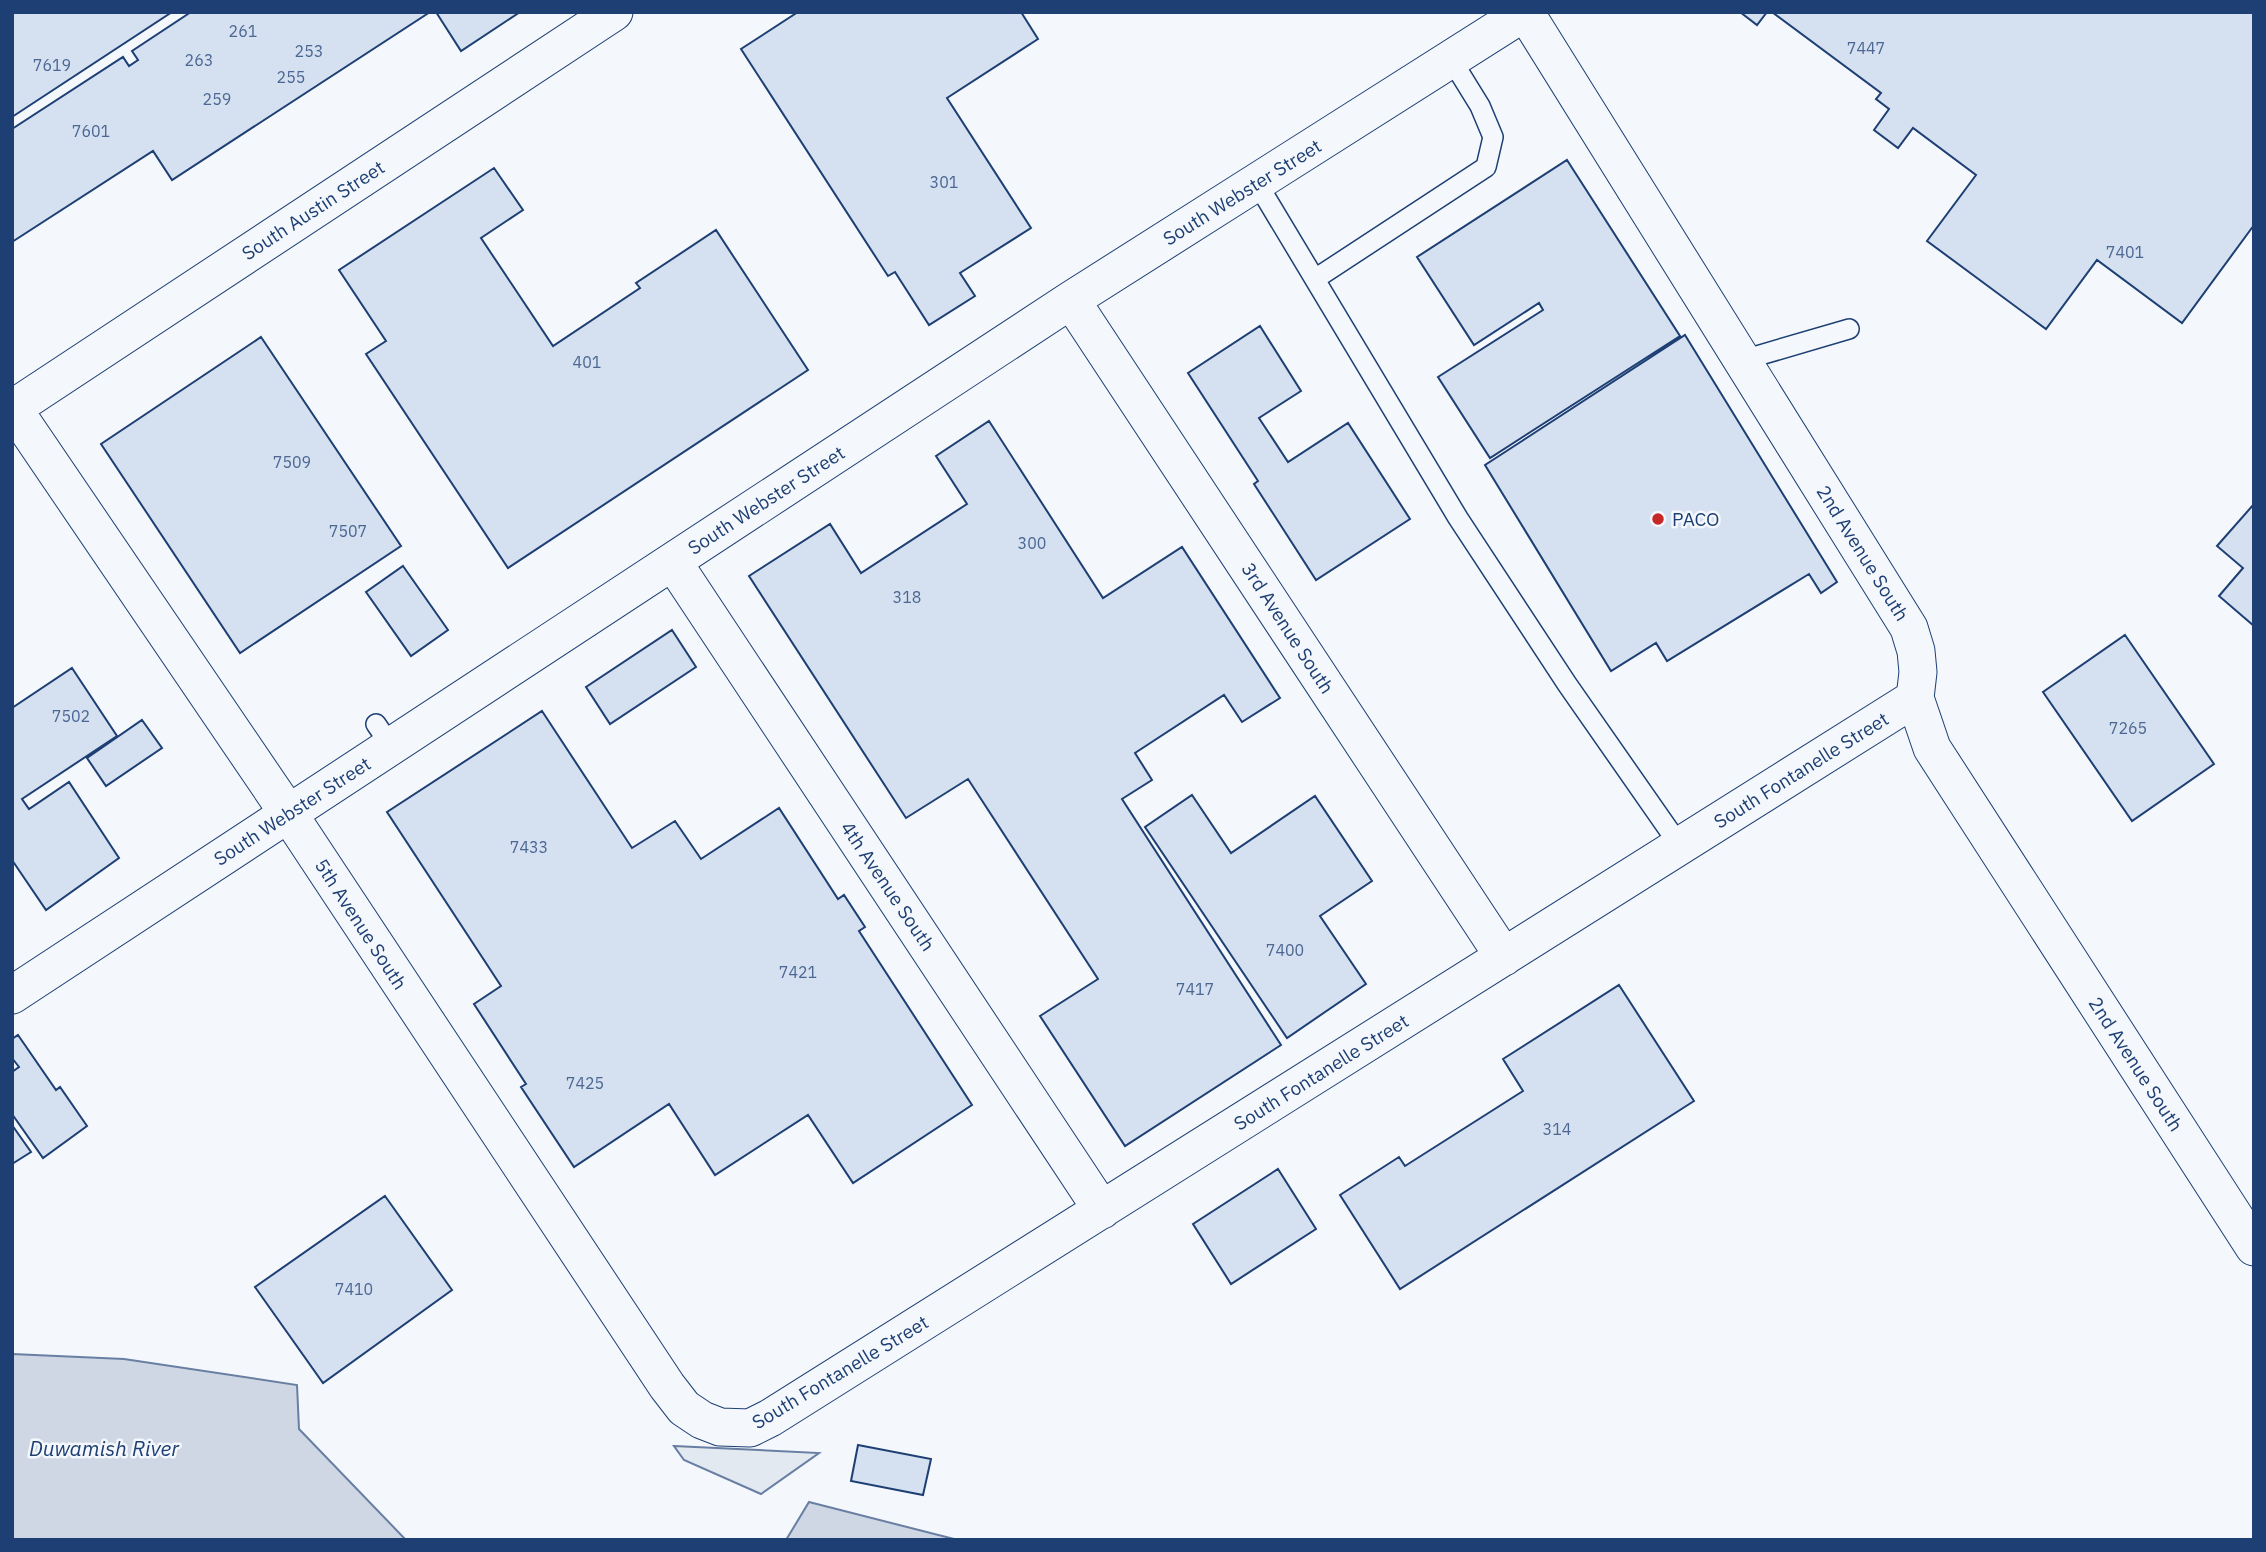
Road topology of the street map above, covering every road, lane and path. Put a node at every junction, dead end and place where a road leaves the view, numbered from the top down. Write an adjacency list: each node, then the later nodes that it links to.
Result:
1 (614, 12): 9 (street, South Austin Street)
2 (1525, 12): 3 (street, South Webster Street); 8 (street, 2nd Avenue South)
3 (1451, 59): 4 (street, South Webster Street); 5 (lane)
4 (1257, 183): 5 (lane); 6 (street, South Webster Street)
5 (1315, 279): 13 (lane)
6 (1071, 300): 10 (street, South Webster Street); 14 (street, 3rd Avenue South)
7 (1849, 329): 8 (lane)
8 (1743, 360): 11 (street, 2nd Avenue South)
9 (13, 408): 12 (street, 5th Avenue South)
10 (673, 562): 12 (street, South Webster Street); 16 (street, 4th Avenue South)
11 (1915, 698): 13 (street, South Fontanelle Street); 17 (street, 2nd Avenue South)
12 (288, 813): 15 (street, South Webster Street); 18 (street, 5th Avenue South)
13 (1680, 846): 14 (street, South Fontanelle Street)
14 (1504, 957): 16 (street, South Fontanelle Street)
15 (12, 995)
16 (1102, 1210): 18 (street, South Fontanelle Street)
17 (2254, 1247)
18 (720, 1427)

